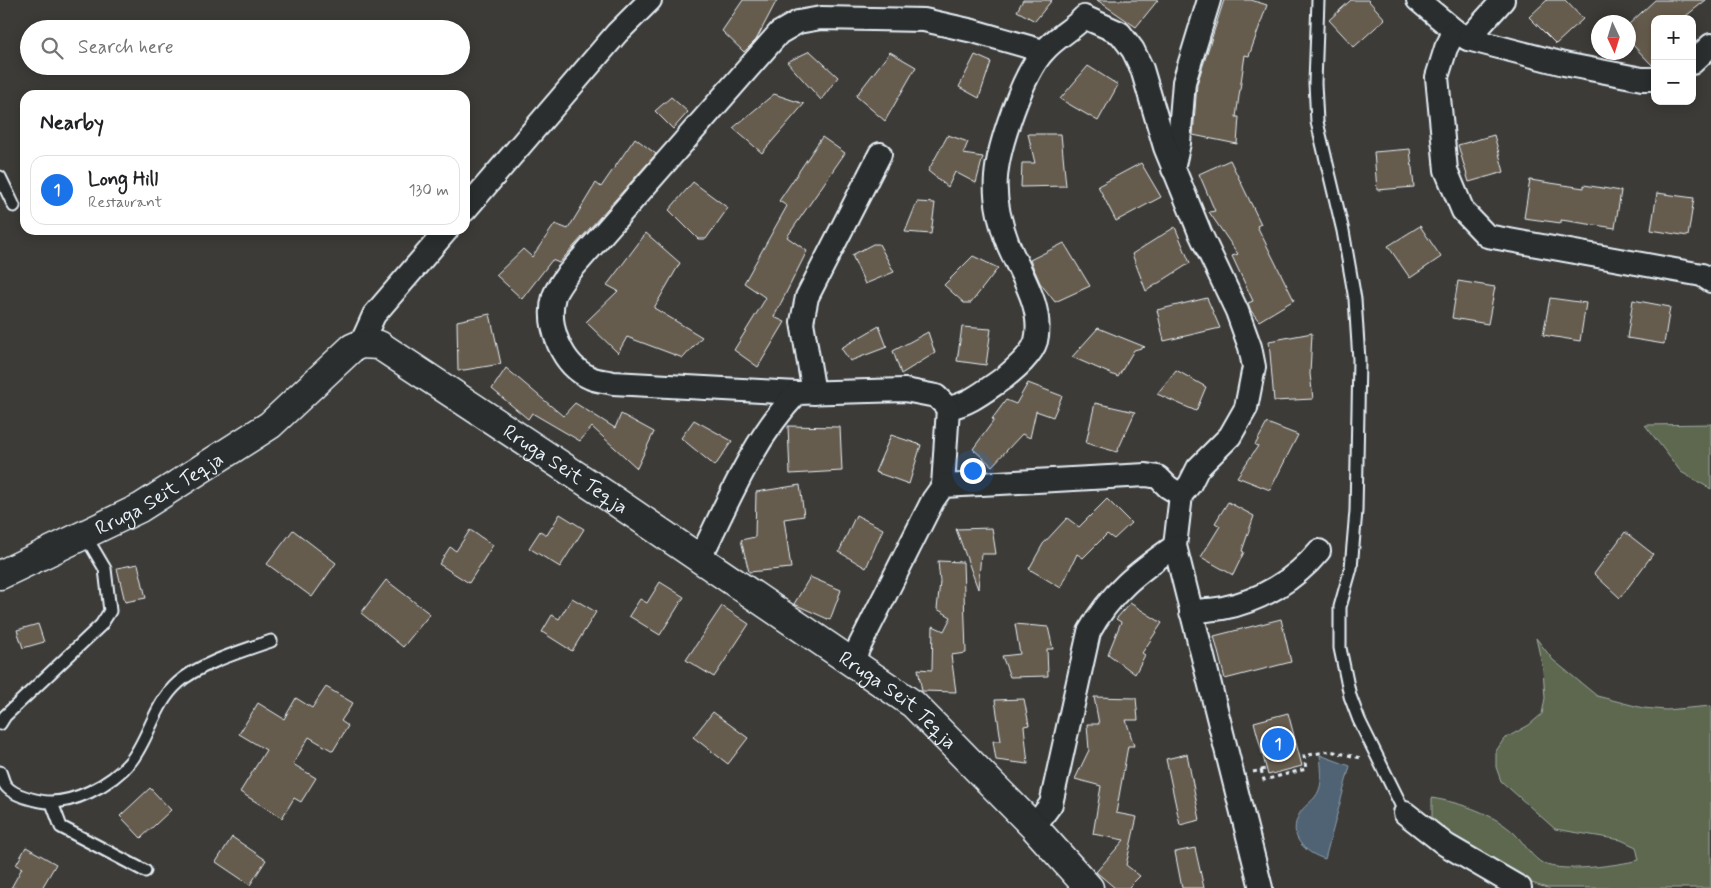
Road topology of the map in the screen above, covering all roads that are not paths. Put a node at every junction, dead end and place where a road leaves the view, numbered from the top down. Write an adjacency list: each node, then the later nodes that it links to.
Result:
1 (650, 0): 14 (street)
2 (1209, 0): 12 (street)
3 (1318, 0): 34 (lane)
4 (1418, 0): 6 (street)
5 (1503, 0): 6 (street)
6 (1462, 35): 10 (street); 17 (street)
7 (1711, 45): 9 (street)
8 (1043, 51): 12 (street); 19 (street); 20 (street)
9 (1695, 60)
10 (1651, 79)
11 (880, 154): 19 (street)
12 (1173, 169): 22 (street)
13 (0, 178): 15 (lane)
14 (470, 204)
15 (14, 206)
16 (444, 235): 18 (street)
17 (1711, 281)
18 (361, 344): 23 (main road, Rruga Seit Teqja); 30 (main road, Rruga Seit Teqja)
19 (806, 393): 20 (street); 24 (street)
20 (948, 408): 21 (street)
21 (943, 486): 22 (street); 30 (street)
22 (1181, 495): 25 (street)
23 (85, 535): 27 (main road, Rruga Seit Teqja); 31 (lane)
24 (707, 544)
25 (1175, 546): 28 (street); 35 (street)
26 (1319, 551): 28 (street)
27 (0, 575)
28 (1191, 612): 38 (street)
29 (271, 641): 33 (lane)
30 (852, 661): 35 (main road, Rruga Seit Teqja)
31 (0, 724)
32 (0, 772): 33 (lane)
33 (52, 803): 36 (lane)
34 (1405, 813): 39 (street)
35 (1034, 828): 37 (main road, Rruga Seit Teqja)
36 (145, 871)
37 (1089, 888)
38 (1261, 888)
39 (1520, 888)

